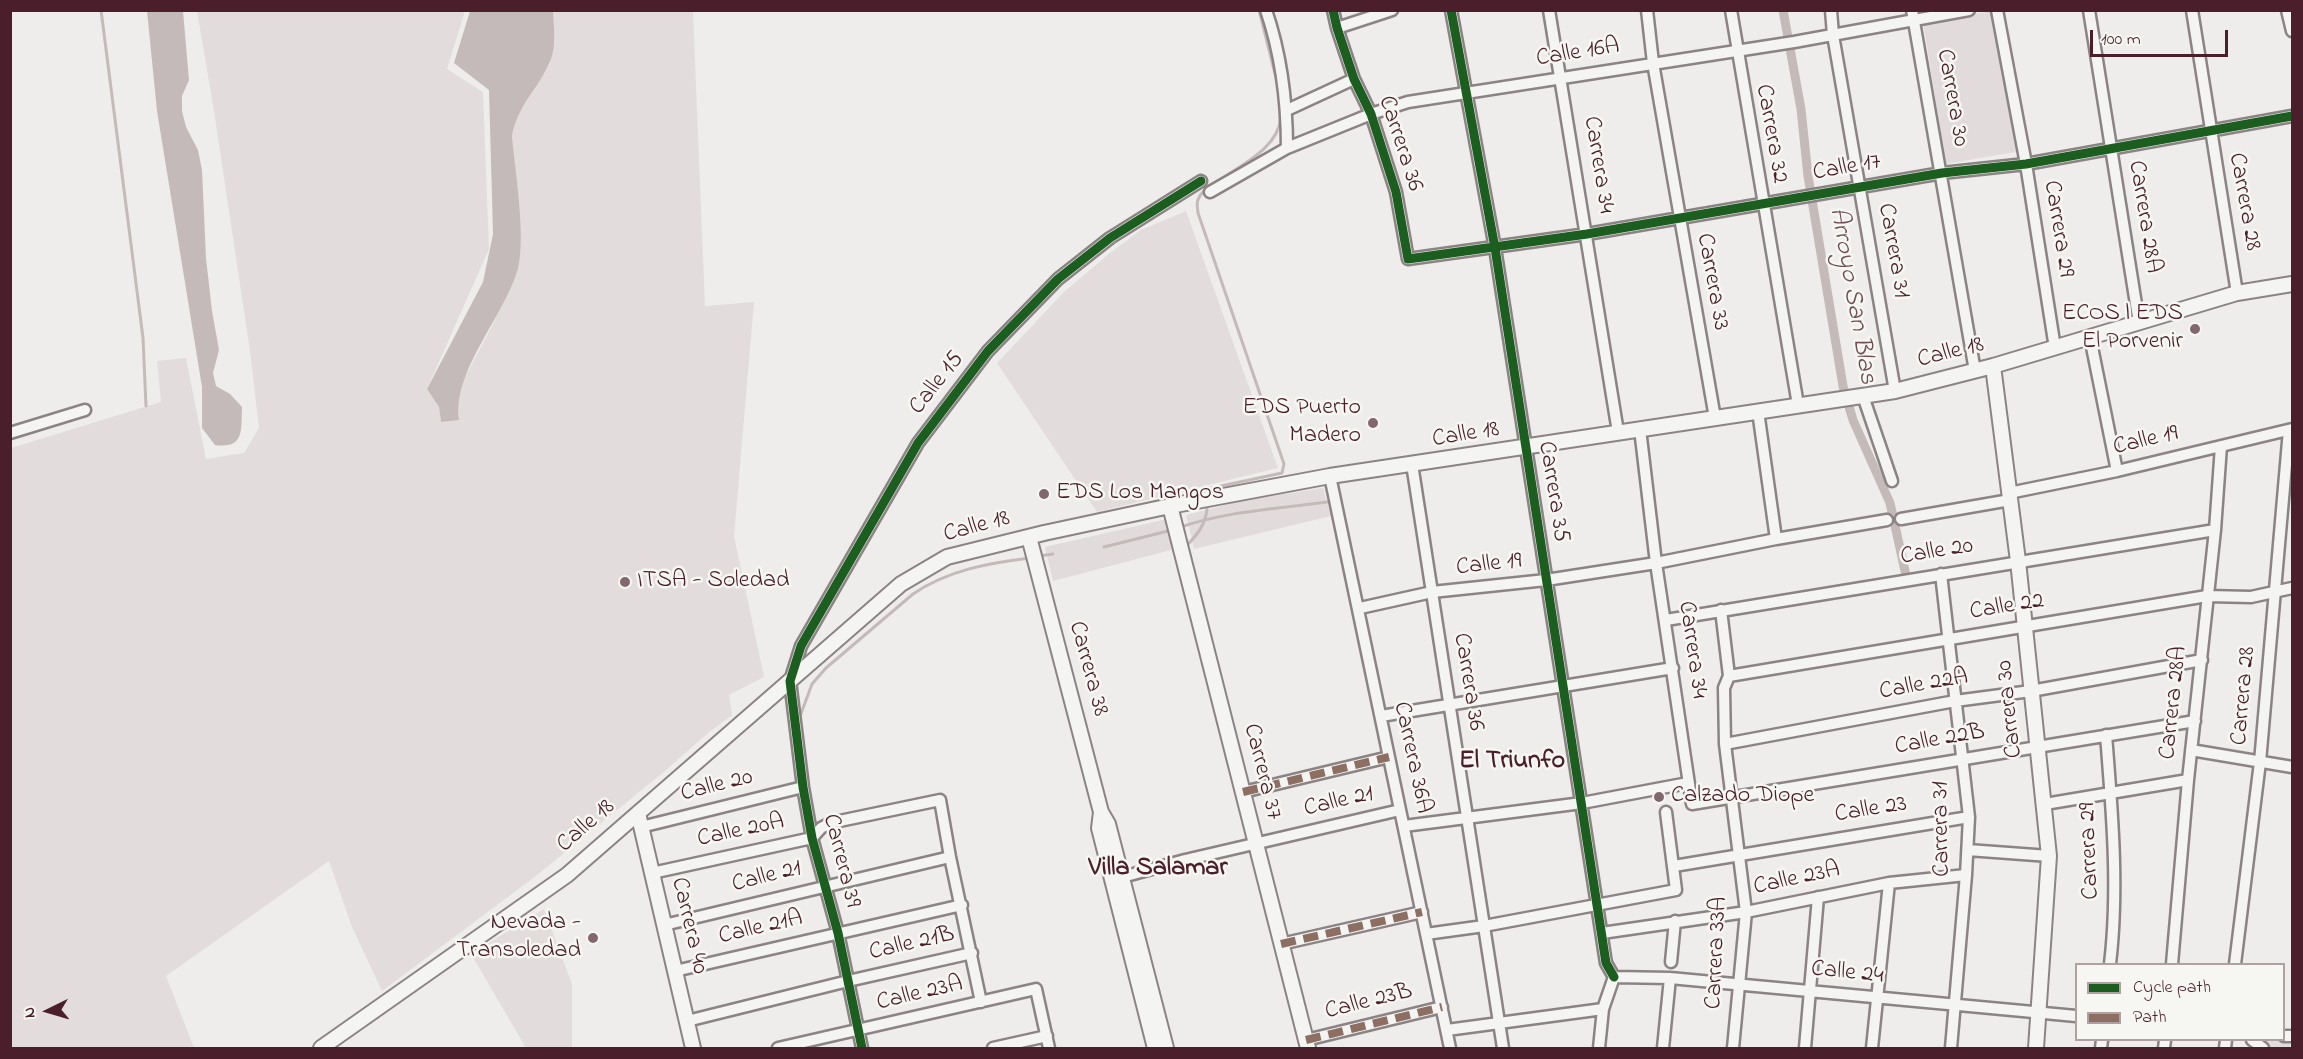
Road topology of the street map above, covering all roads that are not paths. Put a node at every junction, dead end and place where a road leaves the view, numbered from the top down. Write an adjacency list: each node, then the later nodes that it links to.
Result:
1 (1266, 10): 23 (street)
2 (1333, 10): 15 (street, Carrera 36)
3 (1392, 10): 15 (street)
4 (1451, 10): 22 (street, Carrera 35)
5 (1550, 10): 20 (street, Carrera 34)
6 (1647, 10): 19 (street, Carrera 33)
7 (1731, 10): 18 (street, Carrera 32)
8 (1831, 10): 17 (street, Carrera 31)
9 (1969, 10): 14 (street, Calle 16A)
10 (1997, 10): 29 (street, Carrera 29)
11 (2089, 10): 28 (street, Carrera 28A)
12 (2192, 10): 26 (street, Carrera 28)
13 (2287, 10): 16 (street)
14 (1913, 15): 17 (street, Calle 16A); 30 (street, Carrera 30)
15 (1337, 28): 21 (street, Carrera 36)
16 (2292, 31)
17 (1833, 35): 18 (street, Calle 16A); 32 (street, Carrera 31)
18 (1736, 51): 19 (street, Calle 16A); 34 (street, Carrera 32)
19 (1653, 63): 20 (street, Calle 16A); 35 (street, Carrera 33)
20 (1562, 77): 22 (street, Calle 16A); 36 (street, Carrera 34)
21 (1354, 79): 23 (street); 24 (street, Carrera 36)
22 (1467, 94): 24 (street, Calle 16A); 37 (street, Carrera 35)
23 (1287, 110): 27 (street)
24 (1371, 114): 27 (street, Calle 16A); 38 (street, Carrera 36)
25 (2292, 116): 26 (street, Calle 17)
26 (2210, 132): 28 (street, Calle 17); 40 (street, Carrera 28)
27 (1287, 148): 33 (street, Calle 16A)
28 (2111, 148): 29 (street, Calle 17); 41 (street, Carrera 28A)
29 (2026, 164): 30 (street, Calle 17); 43 (street, Carrera 29)
30 (1942, 173): 32 (street, Calle 17); 45 (street, Carrera 30)
31 (1201, 181): 85 (street, Calle 15)
32 (1859, 187): 34 (street, Calle 17); 46 (street, Carrera 31)
33 (1210, 192)
34 (1763, 204): 35 (street, Calle 17); 48 (street, Carrera 32)
35 (1680, 218): 36 (street, Calle 17); 51 (street, Carrera 33)
36 (1587, 234): 37 (street, Calle 17); 54 (street, Carrera 34)
37 (1495, 248): 38 (street, Calle 17); 56 (street, Carrera 35)
38 (1408, 259)
39 (2292, 284): 40 (street, Calle 18)
40 (2237, 293): 41 (street, Calle 18)
41 (2139, 323): 42 (street, Calle 18)
42 (2090, 337): 43 (street, Calle 18); 59 (street)
43 (2055, 348): 44 (street, Calle 18)
44 (1993, 366): 45 (street, Calle 18); 62 (street, Carrera 30)
45 (1975, 371): 46 (street, Calle 18)
46 (1895, 391): 47 (street, Calle 18)
47 (1859, 396): 48 (street, Calle 18); 61 (street)
48 (1798, 405): 50 (street, Calle 18)
49 (85, 410): 55 (street)
50 (1758, 411): 51 (street, Calle 18); 68 (street)
51 (1715, 418): 52 (street, Calle 18)
52 (1640, 429): 54 (street, Calle 18); 70 (street, Carrera 34)
53 (2291, 429): 57 (street, Calle 19); 75 (street, Carrera 28)
54 (1618, 432): 56 (street, Calle 18)
55 (10, 433)
56 (1526, 446): 58 (street, Calle 18); 72 (street, Carrera 35)
57 (2221, 446): 59 (street, Calle 19); 66 (street, Carrera 28A)
58 (1412, 464): 60 (street, Calle 18); 74 (street, Carrera 36)
59 (2117, 471): 62 (street, Calle 19)
60 (1330, 476): 63 (street, Calle 18); 78 (street, Carrera 36A)
61 (1892, 481)
62 (2009, 497): 64 (street, Calle 19); 69 (street, Carrera 30)
63 (1170, 506): 67 (street, Calle 18); 103 (street, Carrera 37)
64 (1901, 519)
65 (1887, 520): 68 (street, Calle 19)
66 (2215, 530): 69 (street, Calle 20); 76 (street, Carrera 28A)
67 (1029, 537): 85 (street, Calle 18); 125 (street, Carrera 38)
68 (1776, 539): 70 (street, Calle 19)
69 (2018, 561): 71 (street, Calle 20); 80 (street, Carrera 30)
70 (1656, 563): 72 (street, Calle 19); 79 (street, Carrera 34)
71 (1941, 574): 77 (street, Calle 20); 81 (street, Carrera 31)
72 (1546, 579): 74 (street, Calle 19); 86 (street, Carrera 35)
73 (2292, 588): 75 (street, Calle 22)
74 (1432, 592): 78 (street, Calle 19); 89 (street, Carrera 36)
75 (2276, 592): 76 (street, Calle 22); 98 (street, Carrera 28)
76 (2207, 596): 80 (street, Calle 22); 82 (street, Carrera 28A)
77 (1721, 610): 79 (street, Calle 20); 84 (street, Carrera 33A)
78 (1359, 611): 90 (street, Carrera 36A)
79 (1666, 620): 83 (street, Carrera 34)
80 (2024, 626): 81 (street, Calle 22); 87 (street, Carrera 30)
81 (1948, 639): 84 (street, Calle 22); 88 (street, Carrera 31)
82 (2202, 660): 87 (street, Calle 22A); 91 (street, Carrera 28A)
83 (1673, 668): 86 (street); 101 (street, Carrera 34)
84 (1730, 676): 93 (street, Carrera 33A)
85 (790, 681): 102 (street, Carrera 39); 111 (street, Calle 18)
86 (1563, 686): 89 (street); 106 (street, Carrera 35)
87 (2031, 691): 88 (street, Calle 22A); 94 (street, Carrera 30)
88 (1955, 701): 93 (street, Calle 22A); 97 (street, Carrera 31)
89 (1450, 704): 90 (street); 113 (street, Carrera 36)
90 (1381, 716): 96 (street, Carrera 36A)
91 (2195, 721): 92 (street, Calle 22B); 95 (street, Carrera 28A)
92 (2106, 735): 94 (street, Calle 22B); 104 (street, Carrera 29)
93 (1725, 744): 105 (street, Carrera 33A)
94 (2037, 746): 97 (street, Calle 22B); 108 (street, Carrera 30)
95 (2191, 750): 98 (street); 100 (street, Carrera 28A)
96 (1389, 757): 103 (street); 109 (street, Carrera 36A)
97 (1962, 759): 105 (street, Calle 22B); 112 (street, Carrera 31)
98 (2260, 762): 99 (street); 144 (street, Carrera 28)
99 (2292, 767)
100 (2188, 780): 104 (street); 143 (street, Carrera 28A)
101 (1688, 783): 106 (street, Calle 21); 107 (street, Carrera 34)
102 (803, 787): 115 (street, Calle 20); 116 (street, Carrera 39)
103 (1243, 792): 117 (street, Carrera 37)
104 (2111, 793): 108 (street); 142 (street, Carrera 29)
105 (1730, 798): 107 (street, Calle 22B); 119 (street, Carrera 33A)
106 (1582, 803): 113 (street, Calle 21); 129 (street, Carrera 35)
107 (1692, 804)
108 (2045, 804): 120 (street, Carrera 30)
109 (1400, 810): 114 (street, Carrera 36A); 117 (street, Calle 21)
110 (1666, 812): 122 (street)
111 (638, 813): 115 (street, Carrera 40); 164 (street, Calle 18)
112 (1969, 817): 118 (street, Carrera 31); 119 (street, Calle 23)
113 (1467, 818): 114 (street, Calle 21); 135 (street, Carrera 36)
114 (1404, 826): 131 (street, Carrera 36A)
115 (641, 827): 123 (street, Carrera 40)
116 (812, 838): 121 (street, Calle 20A); 123 (street, Calle 20A); 127 (street, Carrera 39)
117 (1256, 843): 125 (street, Calle 21); 139 (street, Carrera 37)
118 (1968, 850): 120 (street); 124 (street, Carrera 31)
119 (1740, 855): 122 (street, Calle 23); 132 (street, Carrera 33A)
120 (2049, 856): 156 (street, Carrera 30)
121 (950, 857): 127 (street, Calle 21); 130 (street)
122 (1674, 866): 129 (street)
123 (652, 873): 134 (street, Carrera 40)
124 (1966, 875): 126 (street, Calle 23A); 153 (street, Carrera 31)
125 (1117, 878): 170 (street, Carrera 38); 171 (street, Carrera 38)
126 (1889, 884): 128 (street, Calle 23A); 151 (street)
127 (826, 886): 134 (street, Calle 21); 136 (street, Carrera 39)
128 (1818, 897): 132 (street, Calle 23A); 150 (street)
129 (1596, 904): 135 (street); 137 (street, Carrera 35)
130 (962, 905): 136 (street, Calle 21A); 140 (street)
131 (1422, 912): 138 (street, Carrera 36A); 139 (street)
132 (1746, 912): 133 (street, Calle 23A); 149 (street, Carrera 33A)
133 (1675, 921): 137 (street, Calle 23A); 141 (street)
134 (664, 925): 145 (street, Carrera 40)
135 (1484, 926): 138 (street); 159 (street, Carrera 36)
136 (837, 933): 145 (street, Calle 21A); 148 (street, Carrera 39)
137 (1602, 933): 146 (street, Carrera 35)
138 (1426, 934): 154 (street, Carrera 36A)
139 (1281, 944): 163 (street, Carrera 37)
140 (972, 953): 148 (street, Calle 21B); 152 (street)
141 (1671, 962)
142 (2110, 963)
143 (2172, 963)
144 (2235, 963)
145 (675, 970): 158 (street, Carrera 40)
146 (1614, 977): 147 (street, Calle 24); 155 (street)
147 (1670, 978): 149 (street, Calle 24); 175 (street)
148 (848, 981): 158 (street, Calle 21B); 160 (street, Carrera 39)
149 (1739, 984): 150 (street, Calle 24); 176 (street, Carrera 33A)
150 (1810, 991): 151 (street, Calle 24); 177 (street)
151 (1876, 997): 153 (street, Calle 24); 178 (street)
152 (981, 1002): 160 (street, Calle 23A); 162 (street, Calle 23A)
153 (1954, 1006): 156 (street, Calle 24); 179 (street, Carrera 31)
154 (1442, 1007): 161 (street, Carrera 36A); 163 (street, Calle 23B)
155 (1603, 1010): 159 (street); 174 (street)
156 (2039, 1012): 157 (street, Calle 24); 180 (street, Carrera 30)
157 (2075, 1016)
158 (687, 1021): 165 (street, Carrera 40)
159 (1499, 1022): 161 (street); 173 (street, Carrera 36)
160 (858, 1030): 166 (street, Calle 23A); 167 (street, Carrera 39)
161 (1447, 1030): 172 (street, Carrera 36A)
162 (1047, 1036): 168 (street); 169 (street)
163 (1307, 1044)
164 (321, 1048)
165 (693, 1048)
166 (778, 1048)
167 (862, 1048)
168 (993, 1048)
169 (1049, 1048)
170 (1155, 1048)
171 (1166, 1048)
172 (1450, 1048)
173 (1503, 1048)
174 (1599, 1048)
175 (1663, 1048)
176 (1733, 1048)
177 (1805, 1048)
178 (1872, 1048)
179 (1951, 1048)
180 (2036, 1048)

